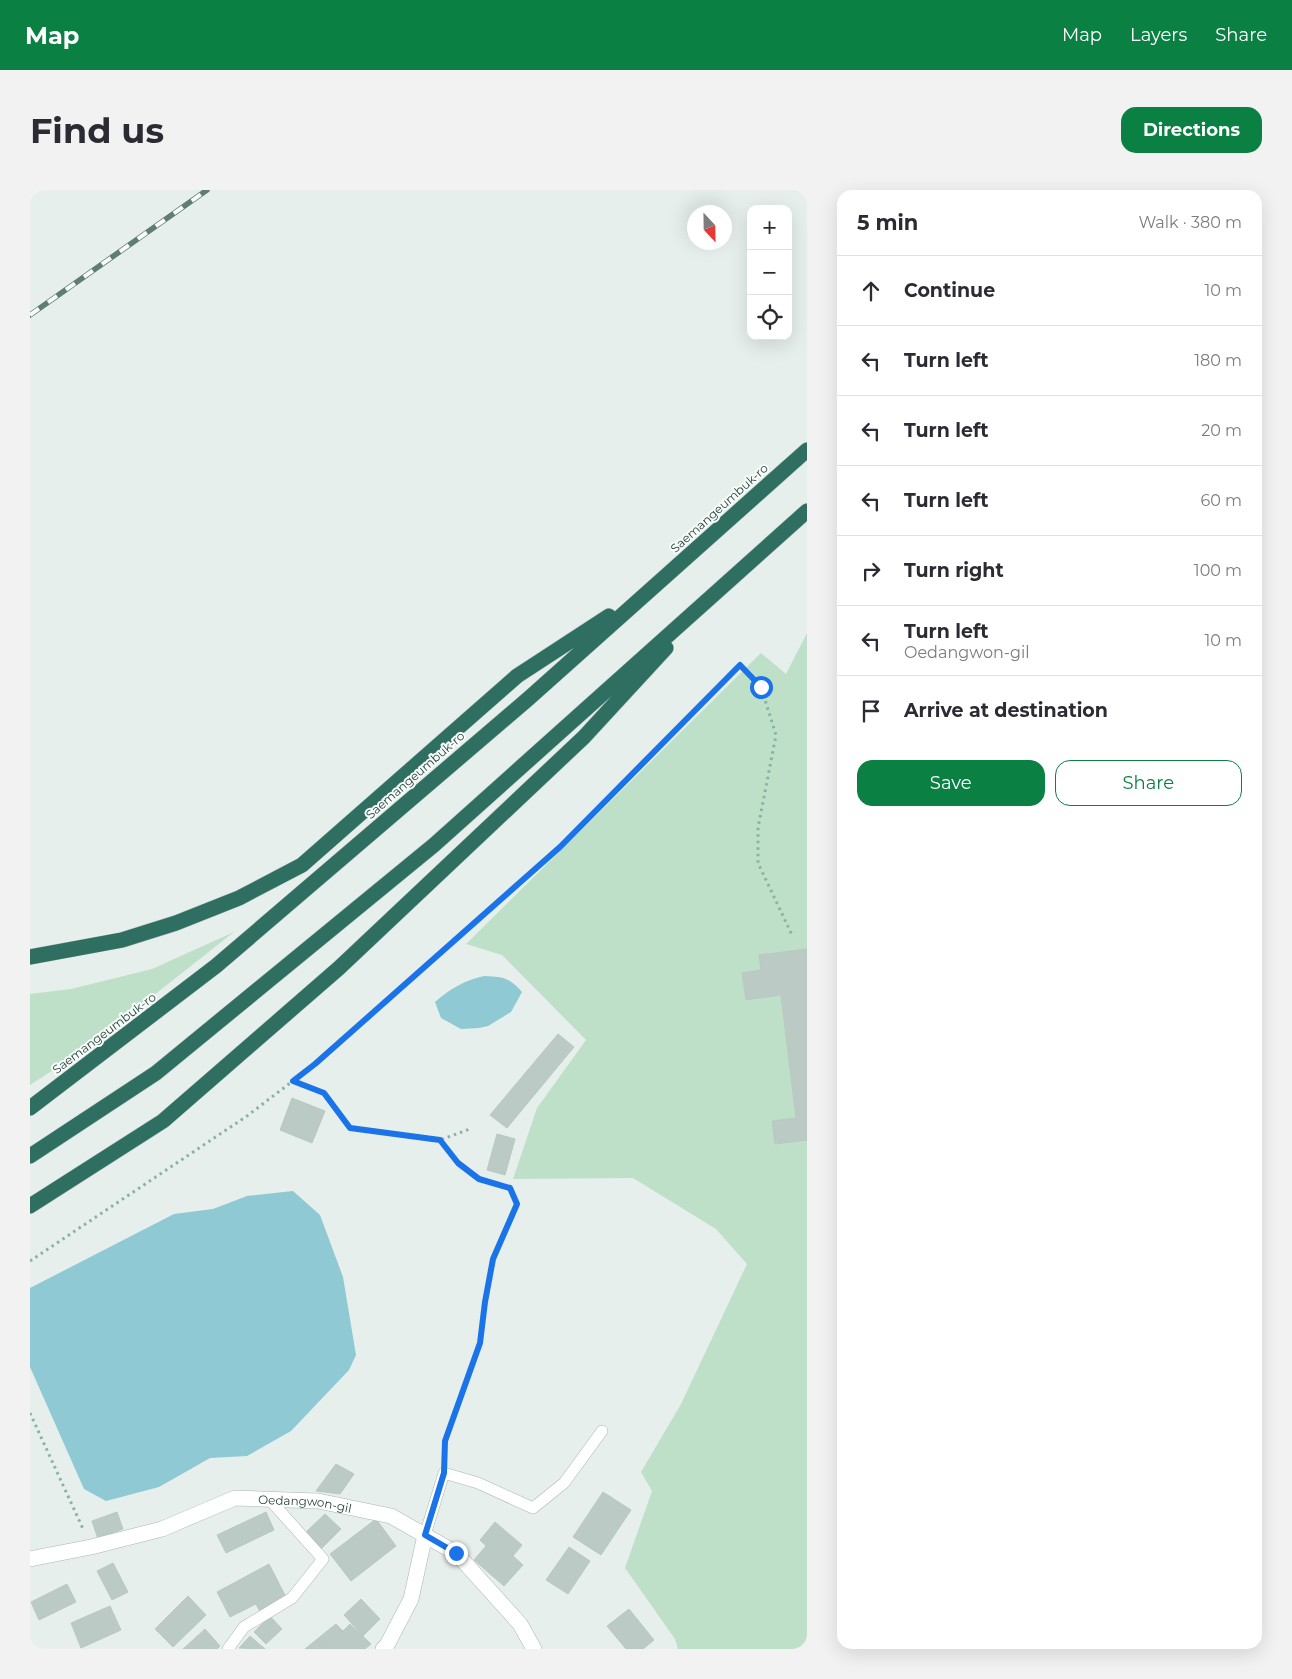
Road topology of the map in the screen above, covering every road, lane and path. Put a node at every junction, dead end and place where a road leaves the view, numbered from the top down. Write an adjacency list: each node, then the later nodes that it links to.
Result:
1 (807, 450): 4 (highway, Saemangeumbuk-ro)
2 (807, 511): 3 (highway)
3 (732, 577): 11 (highway); 12 (highway)
4 (652, 588): 6 (highway); 8 (highway, Saemangeumbuk-ro)
5 (792, 935): 7 (path)
6 (30, 957)
7 (293, 1081): 10 (path); 13 (path)
8 (30, 1108)
9 (470, 1129): 10 (path)
10 (440, 1140): 16 (path)
11 (30, 1156)
12 (30, 1206)
13 (30, 1261)
14 (30, 1413): 19 (path)
15 (602, 1430): 16 (lane)
16 (444, 1473): 18 (lane)
17 (269, 1499): 18 (street, Oedangwon-gil); 19 (street, Oedangwon-gil); 21 (lane)
18 (425, 1535): 22 (street); 23 (street, Oedangwon-gil)
19 (91, 1548): 20 (street, Oedangwon-gil)
20 (30, 1560)
21 (228, 1649)
22 (383, 1649)
23 (534, 1649)

